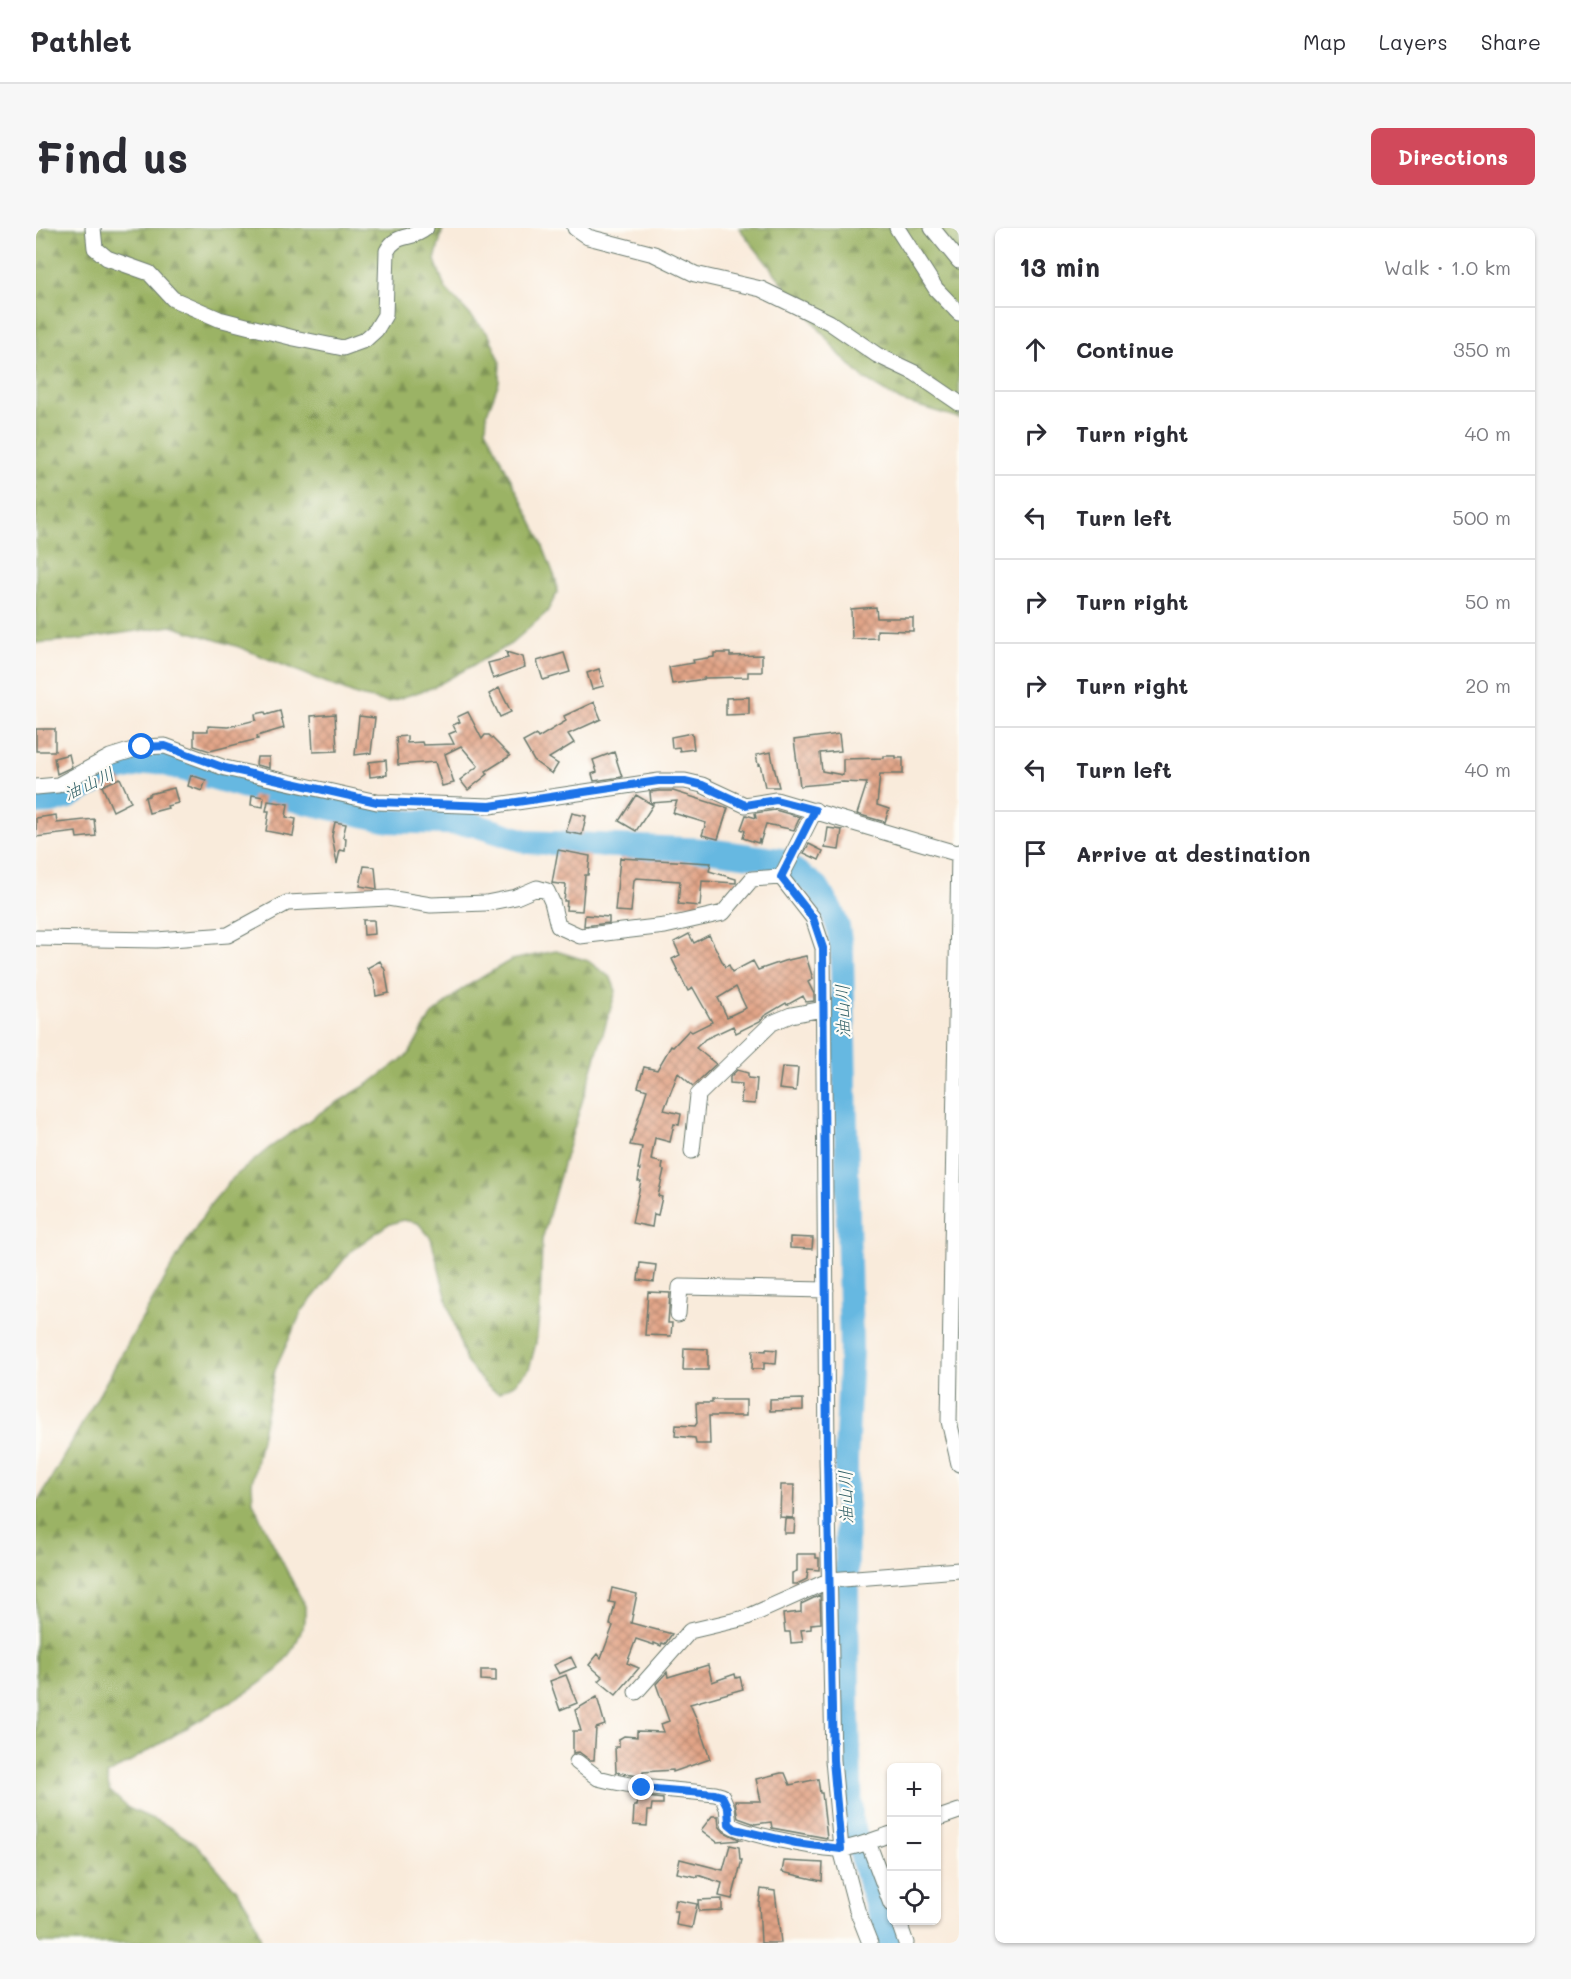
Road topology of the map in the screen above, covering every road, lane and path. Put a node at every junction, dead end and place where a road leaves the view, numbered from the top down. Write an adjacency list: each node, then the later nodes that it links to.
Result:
1 (93, 228): 2 (street)
2 (426, 228)
3 (575, 228): 8 (street)
4 (897, 228): 7 (street)
5 (932, 228): 6 (street)
6 (959, 261)
7 (959, 313)
8 (959, 403)
9 (36, 787): 10 (street)
10 (815, 810): 11 (street); 12 (street)
11 (959, 854): 15 (street)
12 (781, 877): 13 (street); 14 (street)
13 (36, 938)
14 (823, 1009): 16 (street); 17 (street)
15 (957, 1108): 19 (street)
16 (692, 1151)
17 (826, 1290): 18 (street); 21 (street)
18 (678, 1314)
19 (959, 1464)
20 (959, 1570): 21 (street)
21 (830, 1580): 22 (street); 28 (street)
22 (636, 1692)
23 (577, 1762): 28 (street)
24 (959, 1811): 25 (street)
25 (941, 1817)
26 (887, 1835): 27 (street)
27 (868, 1842): 28 (street); 29 (street)
28 (841, 1849): 31 (street)
29 (887, 1893)
30 (900, 1925): 32 (street)
31 (870, 1943)
32 (906, 1943)

